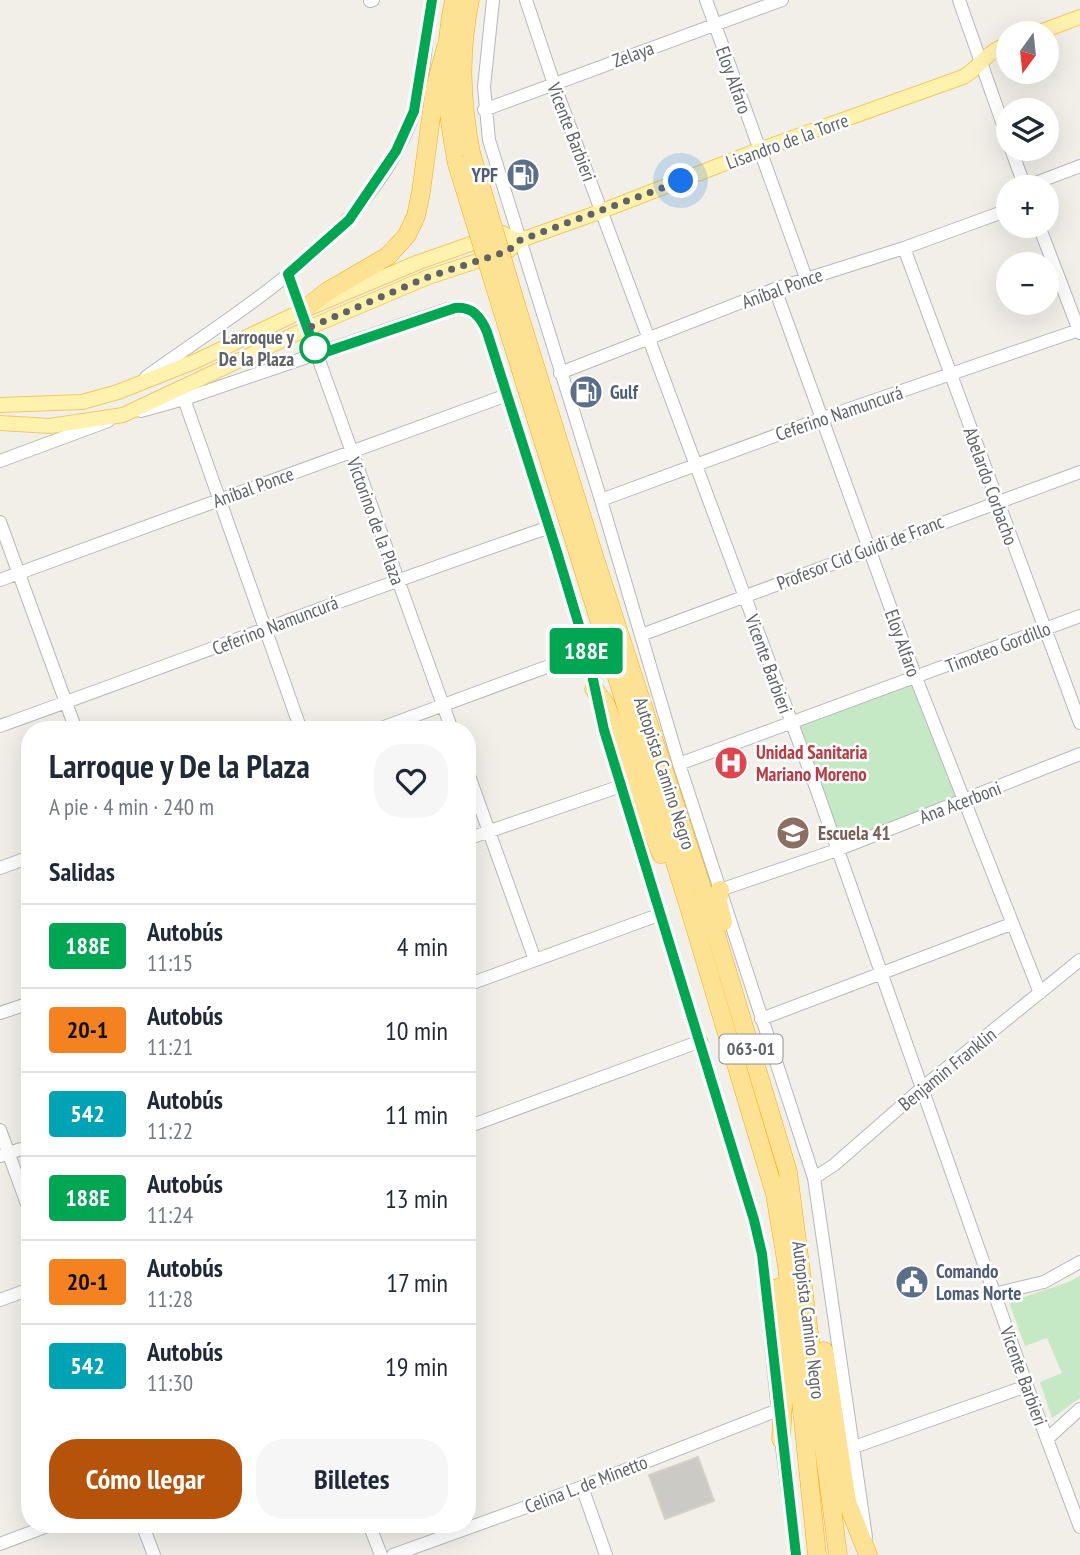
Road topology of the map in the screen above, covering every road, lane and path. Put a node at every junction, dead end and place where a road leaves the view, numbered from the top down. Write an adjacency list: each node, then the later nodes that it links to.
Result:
1 (432, 0): 27 (street)
2 (454, 0): 12 (highway, Autopista Camino Negro / 063-01)
3 (470, 0): 19 (highway, Autopista Camino Negro / 063-01)
4 (493, 0): 17 (street)
5 (526, 0): 15 (street, Vicente Barbieri)
6 (706, 0): 10 (street, Eloy Alfaro)
7 (782, 0): 10 (street, Zelaya)
8 (959, 0): 14 (street)
9 (1080, 17): 11 (main road)
10 (714, 24): 15 (street, Zelaya); 18 (street, Eloy Alfaro)
11 (1059, 25)
12 (446, 47): 19 (highway, Autopista Camino Negro / 063-01); 32 (highway)
13 (996, 49): 14 (main road, Lisandro de la Torre)
14 (981, 61): 16 (street); 18 (main road, Lisandro de la Torre)
15 (554, 84): 17 (street, Zelaya); 22 (street, Vicente Barbieri)
16 (996, 104)
17 (484, 110): 25 (street)
18 (759, 150): 22 (main road, Lisandro de la Torre); 28 (street, Eloy Alfaro)
19 (464, 158): 30 (highway, Autopista Camino Negro / 063-01, bridge)
20 (1080, 166): 21 (street)
21 (1056, 175)
22 (602, 211): 25 (main road, Lisandro de la Torre); 34 (street, Vicente Barbieri)
23 (996, 214): 26 (street, Aníbal Ponce)
24 (1045, 238): 31 (street)
25 (518, 241): 32 (main road); 36 (street)
26 (904, 248): 28 (street, Aníbal Ponce); 37 (street, Abelardo Corbacho)
27 (288, 274): 32 (street, Victorino de la Plaza); 38 (street)
28 (807, 278): 29 (street, Aníbal Ponce)
29 (775, 289): 34 (street, Aníbal Ponce); 43 (street, Eloy Alfaro)
30 (510, 310): 86 (highway, Autopista Camino Negro / 063-01); 96 (highway, Autopista Camino Negro / 063-01)
31 (1077, 315): 33 (street)
32 (305, 319): 35 (street, Victorino de la Plaza); 38 (main road); 42 (main road)
33 (1079, 332): 37 (street, Ceferino Namuncurá)
34 (649, 339): 36 (street, Aníbal Ponce); 47 (street, Vicente Barbieri)
35 (317, 355): 39 (street); 40 (street); 45 (street, Victorino de la Plaza)
36 (560, 373): 50 (street)
37 (952, 375): 43 (street, Ceferino Namuncurá); 51 (street, Abelardo Corbacho)
38 (134, 386): 41 (main road)
39 (507, 395): 45 (street, Aníbal Ponce); 53 (street)
40 (184, 400): 42 (street); 49 (street)
41 (0, 405)
42 (118, 417): 44 (main road); 46 (street)
43 (823, 418): 47 (street, Ceferino Namuncurá); 54 (street, Eloy Alfaro)
44 (0, 424)
45 (351, 452): 49 (street, Aníbal Ponce); 56 (street, Victorino de la Plaza)
46 (0, 461)
47 (697, 464): 50 (street, Ceferino Namuncurá); 58 (street, Vicente Barbieri)
48 (1080, 472): 51 (street, Profesor Cid Guidi de Franc)
49 (219, 499): 55 (street, Aníbal Ponce); 60 (street)
50 (601, 500): 62 (street)
51 (996, 501): 54 (street, Profesor Cid Guidi de Franc); 61 (street, Abelardo Corbacho)
52 (0, 522): 55 (street)
53 (550, 527): 56 (street, Ceferino Namuncurá); 63 (street)
54 (869, 549): 58 (street, Profesor Cid Guidi de Franc); 64 (street, Eloy Alfaro)
55 (20, 573): 57 (street, Aníbal Ponce); 66 (street)
56 (397, 579): 60 (street, Ceferino Namuncurá); 67 (street, Victorino de la Plaza)
57 (0, 580)
58 (744, 596): 62 (street, Profesor Cid Guidi de Franc); 72 (street, Vicente Barbieri)
59 (1080, 615): 61 (street, Timoteo Gordillo)
60 (265, 630): 66 (street, Ceferino Namuncurá); 69 (street)
61 (1044, 630): 64 (street, Timoteo Gordillo); 73 (street, Abelardo Corbacho)
62 (641, 635): 76 (street)
63 (587, 652): 65 (street); 67 (street)
64 (916, 678): 72 (street, Timoteo Gordillo); 79 (street, Eloy Alfaro)
65 (594, 690): 77 (street); 86 (highway)
66 (66, 702): 68 (street); 74 (street, Ceferino Namuncurá)
67 (443, 705): 70 (street); 71 (street, Victorino de la Plaza)
68 (73, 721)
69 (298, 721)
70 (400, 721)
71 (449, 721)
72 (790, 722): 76 (street, Timoteo Gordillo); 82 (street, Vicente Barbieri)
73 (1080, 723)
74 (0, 726)
75 (1080, 754): 79 (street, Ana Acerboni)
76 (679, 764): 85 (street)
77 (621, 786): 80 (street); 87 (street)
78 (476, 793): 80 (street)
79 (964, 801): 82 (street, Ana Acerboni); 88 (street, Eloy Alfaro)
80 (490, 830): 81 (street); 89 (street)
81 (476, 835)
82 (836, 850): 85 (street, Ana Acerboni); 91 (street, Vicente Barbieri)
83 (21, 860): 84 (street)
84 (0, 868)
85 (720, 890): 96 (highway); 97 (street)
86 (689, 907): 106 (highway, Autopista Camino Negro / 063-01)
87 (661, 914): 89 (street); 98 (street)
88 (1011, 924): 91 (street); 93 (street, Eloy Alfaro)
89 (535, 960): 92 (street)
90 (1080, 960): 93 (street, Benjamin Franklin)
91 (882, 972): 97 (street); 99 (street, Vicente Barbieri)
92 (476, 982)
93 (1040, 993): 99 (street, Benjamin Franklin)
94 (21, 1006): 95 (street)
95 (0, 1013)
96 (742, 1018): 108 (highway, Autopista Camino Negro / 063-01)
97 (761, 1019): 104 (street)
98 (701, 1041): 100 (street); 114 (street)
99 (922, 1088): 104 (street, Benjamin Franklin); 110 (street, Vicente Barbieri)
100 (476, 1124)
101 (0, 1130): 103 (street)
102 (21, 1149): 103 (street)
103 (4, 1155): 105 (street)
104 (814, 1178): 117 (street)
105 (21, 1192)
106 (775, 1194): 115 (highway); 131 (highway, Autopista Camino Negro / 063-01)
107 (1080, 1262): 110 (street)
108 (803, 1270): 132 (highway, Autopista Camino Negro / 063-01); 133 (highway)
109 (21, 1292): 111 (street)
110 (994, 1294): 112 (street, Vicente Barbieri)
111 (0, 1300)
112 (1027, 1386): 116 (street, Vicente Barbieri); 117 (street)
113 (1080, 1409): 116 (street)
114 (778, 1410): 115 (street); 118 (street, Celina L. de Minetto)
115 (781, 1439): 130 (street)
116 (1047, 1439): 120 (street, Vicente Barbieri)
117 (854, 1447): 133 (street)
118 (582, 1487): 119 (street, Celina L. de Minetto); 129 (street)
119 (476, 1525)
120 (1080, 1527)
121 (29, 1533): 125 (street)
122 (145, 1533): 126 (street)
123 (372, 1533): 127 (street)
124 (454, 1533): 128 (street, Celina L. de Minetto)
125 (0, 1544)
126 (154, 1555)
127 (381, 1555)
128 (393, 1555)
129 (606, 1555)
130 (796, 1555)
131 (817, 1555)
132 (838, 1555)
133 (868, 1555)

